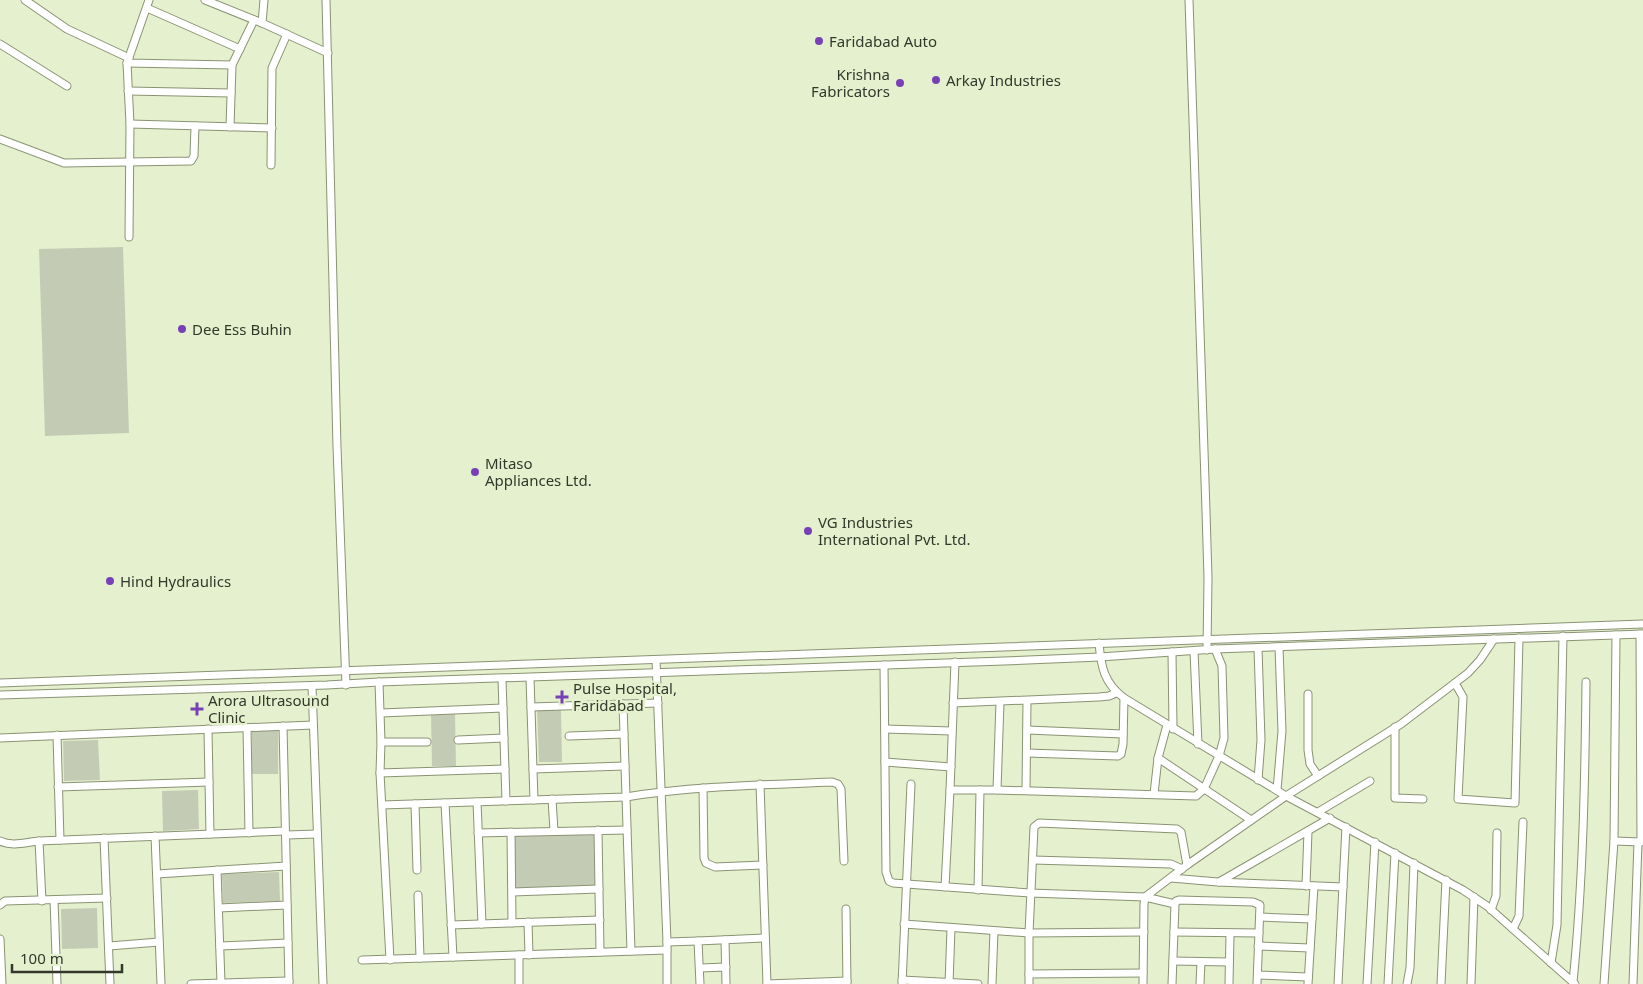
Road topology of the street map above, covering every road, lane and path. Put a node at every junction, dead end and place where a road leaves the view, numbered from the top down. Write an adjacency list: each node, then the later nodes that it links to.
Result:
1 (25, 0): 13 (street)
2 (149, 0): 7 (street)
3 (205, 0): 8 (street)
4 (264, 0): 8 (street)
5 (326, 0): 12 (street)
6 (1190, 0): 32 (street)
7 (146, 8): 11 (street); 13 (street)
8 (258, 21): 9 (street); 11 (street)
9 (287, 34): 12 (street); 21 (street)
10 (0, 44): 15 (street)
11 (240, 49): 14 (street)
12 (328, 53): 43 (street)
13 (128, 60): 14 (street); 16 (street)
14 (232, 65): 17 (street)
15 (67, 86)
16 (128, 91): 17 (street); 18 (street)
17 (231, 92): 20 (street)
18 (130, 124): 19 (street); 23 (street)
19 (195, 126): 20 (street); 23 (street)
20 (230, 127): 21 (street)
21 (272, 128): 24 (street)
22 (0, 139): 23 (street)
23 (129, 161): 25 (street)
24 (271, 165)
25 (129, 237)
26 (1643, 624): 32 (street)
27 (1642, 634): 28 (street); 144 (street)
28 (1616, 635): 29 (street); 142 (street)
29 (1563, 636): 30 (street); 216 (street)
30 (1519, 638): 31 (street); 51 (street)
31 (1494, 639): 34 (street); 51 (street)
32 (1207, 640): 33 (street); 36 (street)
33 (1099, 643): 39 (street); 40 (street)
34 (1278, 647): 35 (street); 108 (street)
35 (1258, 648): 36 (street); 96 (street)
36 (1211, 650): 37 (street); 87 (street)
37 (1194, 651): 38 (street); 85 (street)
38 (1172, 652): 39 (street); 69 (street)
39 (1100, 657): 41 (street); 55 (street)
40 (656, 660): 44 (street); 45 (street)
41 (955, 662): 42 (street); 62 (street)
42 (884, 665): 45 (street); 72 (street)
43 (346, 672): 44 (street); 50 (street); 53 (street)
44 (356, 672): 52 (street)
45 (656, 673): 46 (street); 61 (street)
46 (530, 678): 47 (street); 64 (street)
47 (502, 679): 48 (street); 65 (street)
48 (380, 682): 52 (street); 66 (street)
49 (1586, 682): 228 (street)
50 (0, 683)
51 (1455, 683): 70 (street)
52 (356, 684): 53 (street)
53 (346, 685): 54 (street)
54 (312, 686): 57 (street); 67 (street)
55 (1116, 693): 58 (street); 59 (street)
56 (1308, 694): 95 (street)
57 (0, 695)
58 (1124, 698): 69 (street); 77 (street)
59 (1027, 701): 60 (street); 74 (street)
60 (1000, 702): 62 (street); 106 (street)
61 (658, 703): 63 (street); 109 (street)
62 (953, 703): 75 (street)
63 (623, 704): 64 (street); 76 (street)
64 (531, 707): 92 (street)
65 (502, 708): 66 (street); 81 (street)
66 (381, 713): 83 (street)
67 (313, 725): 68 (street); 136 (street)
68 (283, 726): 71 (street); 132 (street)
69 (1170, 727): 85 (street); 88 (street)
70 (1395, 727): 95 (street); 114 (street)
71 (247, 728): 73 (street); 131 (street)
72 (885, 728): 75 (street); 89 (street)
73 (208, 729): 78 (street); 98 (street)
74 (1027, 730): 77 (street); 86 (street)
75 (952, 731): 91 (street)
76 (624, 734): 79 (street); 90 (street)
77 (1123, 734): 86 (street)
78 (57, 735): 80 (street); 101 (street)
79 (569, 736)
80 (0, 738)
81 (504, 738): 82 (street); 93 (street)
82 (458, 740)
83 (381, 742): 84 (street); 94 (street)
84 (427, 742)
85 (1198, 744): 87 (street)
86 (1026, 753): 107 (street)
87 (1219, 756): 96 (street); 103 (street)
88 (1158, 758): 103 (street); 110 (street)
89 (885, 762): 91 (street); 158 (street)
90 (625, 766): 92 (street); 112 (street)
91 (951, 767): 104 (street)
92 (533, 768): 115 (street)
93 (504, 769): 94 (street); 116 (street)
94 (380, 773): 120 (street)
95 (1318, 776): 111 (street)
96 (1258, 780): 108 (street)
97 (1370, 781): 121 (street)
98 (209, 782): 101 (street); 135 (street)
99 (760, 784): 102 (street); 147 (street); 149 (street)
100 (911, 784): 158 (street)
101 (58, 787): 139 (street)
102 (703, 788): 109 (street); 149 (street)
103 (1204, 789): 110 (street); 123 (street)
104 (950, 790): 105 (street); 160 (street)
105 (980, 790): 106 (street); 163 (street)
106 (998, 790): 107 (street)
107 (1026, 790): 110 (street)
108 (1277, 790): 111 (street)
109 (662, 791): 112 (street); 202 (street)
110 (1154, 794)
111 (1286, 796): 121 (street); 123 (street)
112 (626, 797): 113 (street); 127 (street)
113 (552, 799): 115 (street); 128 (street)
114 (1423, 799)
115 (534, 800): 116 (street)
116 (506, 801): 117 (street)
117 (477, 802): 118 (street); 133 (street)
118 (445, 803): 119 (street); 185 (street)
119 (415, 804): 120 (street); 153 (street)
120 (382, 805): 212 (street)
121 (1318, 812): 122 (street)
122 (1330, 818): 125 (street); 129 (street)
123 (1251, 820): 151 (street)
124 (1523, 822): 187 (street)
125 (1346, 827): 143 (street); 161 (street)
126 (598, 830): 127 (street); 128 (street); 162 (street)
127 (627, 830): 206 (street)
128 (554, 831): 130 (street)
129 (1308, 831): 157 (street); 159 (street)
130 (510, 832): 133 (street); 164 (street)
131 (249, 833): 132 (street); 135 (street)
132 (285, 833): 136 (street); 150 (street)
133 (478, 833): 183 (street)
134 (1497, 833): 177 (street)
135 (210, 834): 137 (street)
136 (317, 834): 234 (street)
137 (155, 836): 138 (street); 154 (street)
138 (104, 838): 139 (street); 169 (street)
139 (60, 840): 141 (street)
140 (0, 841): 141 (street)
141 (40, 841): 171 (street)
142 (1614, 841): 144 (street); 254 (street)
143 (1375, 842): 145 (street); 249 (street)
144 (1641, 842): 255 (street)
145 (1395, 853): 148 (street); 250 (street)
146 (1033, 860): 151 (street); 151 (street); 165 (street)
147 (844, 861)
148 (1414, 863): 156 (street); 251 (street)
149 (763, 865): 194 (street)
150 (286, 866): 152 (street); 174 (street)
151 (1185, 867): 155 (street)
152 (218, 870): 154 (street); 175 (street)
153 (417, 870)
154 (156, 874): 197 (street)
155 (1170, 878): 157 (street); 167 (street)
156 (1446, 880): 168 (street); 252 (street)
157 (1218, 882): 159 (street)
158 (906, 884): 160 (street); 184 (street)
159 (1310, 886): 161 (street); 179 (street)
160 (945, 887): 163 (street)
161 (1343, 888): 248 (street)
162 (599, 889): 164 (street); 180 (street)
163 (978, 890): 165 (street)
164 (512, 892): 182 (street)
165 (1030, 893): 167 (street); 191 (street)
166 (418, 895): 210 (street)
167 (1146, 897): 172 (street); 189 (street)
168 (1474, 897): 177 (street); 253 (street)
169 (107, 898): 170 (street); 200 (street)
170 (54, 900): 171 (street); 230 (street)
171 (42, 901): 173 (street)
172 (1175, 904): 178 (street); 190 (street)
173 (0, 905)
174 (287, 905): 175 (street); 199 (street)
175 (219, 908): 201 (street)
176 (846, 909): 224 (street)
177 (1491, 910): 187 (street)
178 (1260, 917): 179 (street); 193 (street)
179 (1312, 919): 204 (street)
180 (600, 920): 181 (street); 205 (street)
181 (528, 922): 182 (street); 208 (street)
182 (512, 923): 183 (street)
183 (482, 924): 185 (street)
184 (904, 924): 186 (street); 225 (street)
185 (451, 925): 209 (street)
186 (951, 928): 188 (street); 227 (street)
187 (1514, 929): 216 (street)
188 (994, 931): 191 (street); 241 (street)
189 (1144, 932): 191 (street); 219 (street)
190 (1174, 932): 192 (street); 213 (street)
191 (1029, 933): 220 (street)
192 (1230, 934): 193 (street); 215 (street)
193 (1259, 934): 203 (street)
194 (765, 938): 196 (street); 239 (street)
195 (0, 939): 229 (street)
196 (726, 940): 198 (street); 217 (street)
197 (159, 942): 200 (street); 232 (street)
198 (698, 942): 202 (street); 218 (street)
199 (288, 943): 201 (street); 223 (street)
200 (108, 946): 231 (street)
201 (220, 946): 226 (street)
202 (667, 946): 206 (street); 236 (street)
203 (1258, 946): 204 (street); 221 (street)
204 (1310, 948): 222 (street)
205 (600, 952): 206 (street); 208 (street)
206 (631, 952)
207 (519, 955): 208 (street); 209 (street); 235 (street)
208 (529, 955)
209 (453, 957): 210 (street)
210 (420, 958): 212 (street)
211 (362, 960): 212 (street)
212 (390, 960)
213 (1173, 961): 214 (street); 244 (street)
214 (1201, 962): 215 (street); 245 (street)
215 (1229, 962): 246 (street)
216 (1551, 963): 228 (street)
217 (726, 967): 218 (street); 238 (street)
218 (700, 968): 237 (street)
219 (1143, 973): 220 (street); 243 (street)
220 (1029, 974): 242 (street)
221 (1258, 975): 222 (street); 247 (street)
222 (1308, 981)
223 (289, 982): 226 (street)
224 (847, 982): 239 (street)
225 (902, 982): 227 (street)
226 (221, 983): 233 (street)
227 (949, 983): 240 (street)
228 (1574, 983)
229 (2, 984)
230 (57, 984)
231 (110, 984)
232 (161, 984)
233 (191, 984)
234 (322, 984)
235 (519, 984)
236 (667, 984)
237 (700, 984)
238 (726, 984)
239 (767, 984)
240 (978, 984)
241 (992, 984)
242 (1029, 984)
243 (1143, 984)
244 (1172, 984)
245 (1200, 984)
246 (1229, 984)
247 (1257, 984)
248 (1338, 984)
249 (1367, 984)
250 (1388, 984)
251 (1407, 984)
252 (1441, 984)
253 (1471, 984)
254 (1604, 984)
255 (1633, 984)

